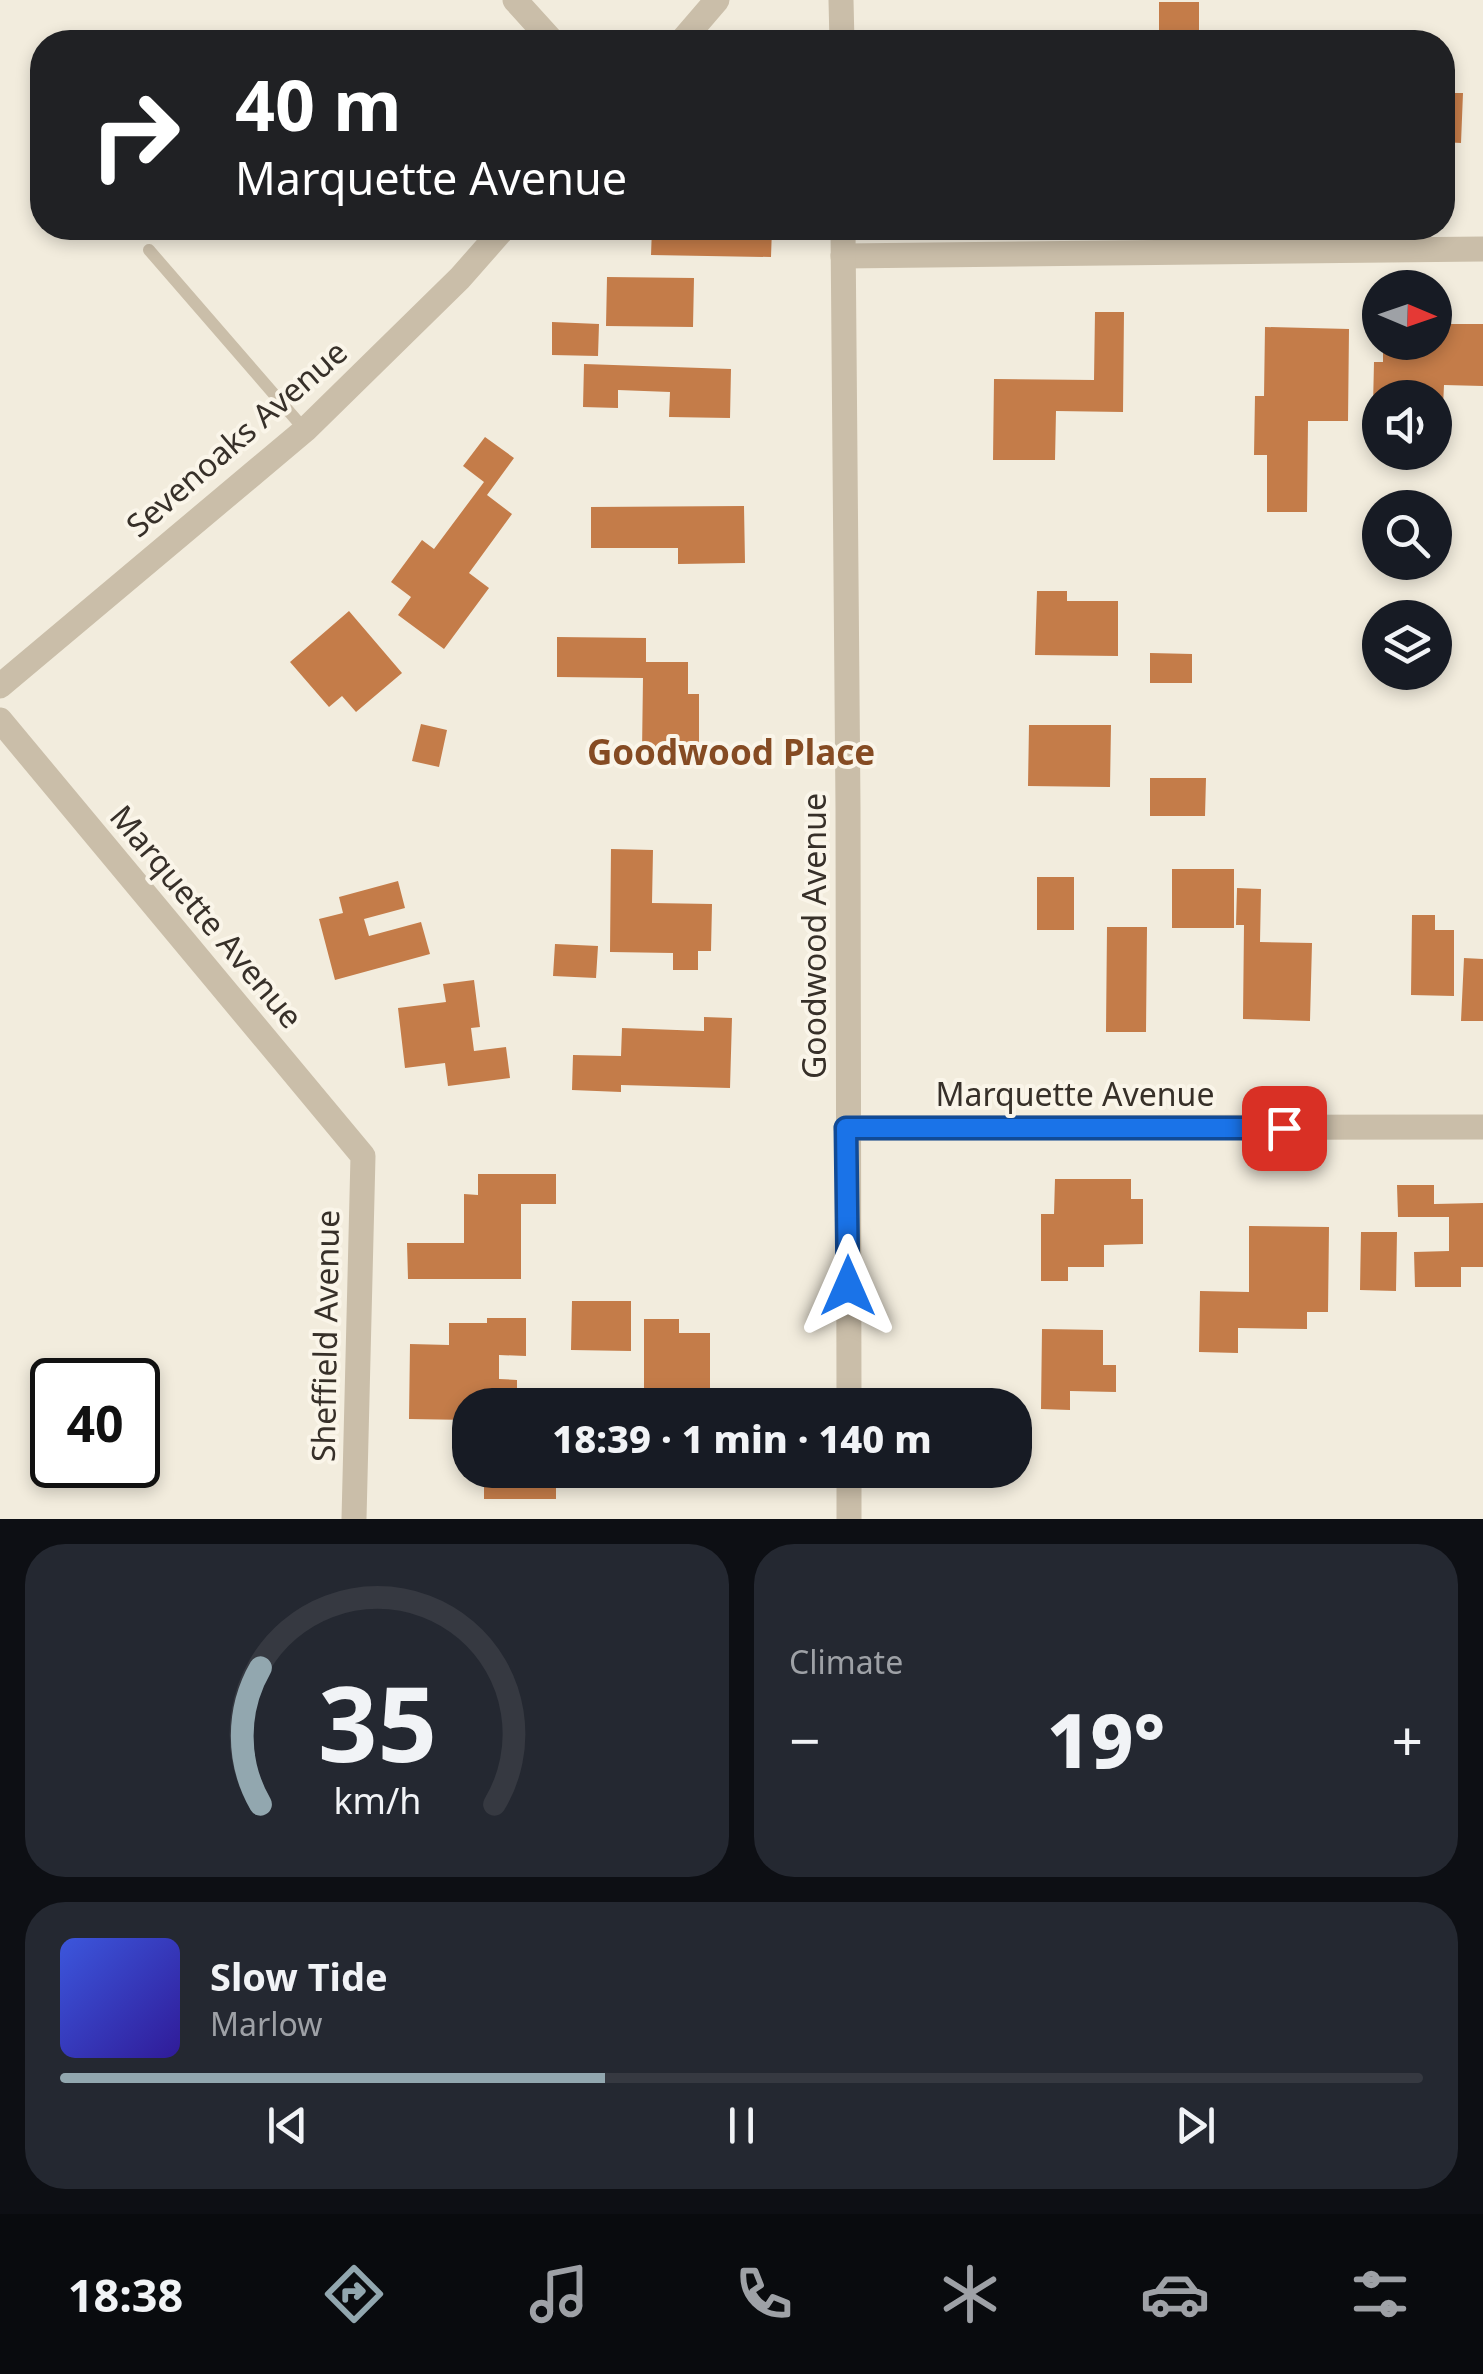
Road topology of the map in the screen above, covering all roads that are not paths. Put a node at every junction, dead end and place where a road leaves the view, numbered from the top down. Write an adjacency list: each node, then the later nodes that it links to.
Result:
1 (515, 0): 4 (street)
2 (716, 0): 5 (street)
3 (841, 0): 6 (street)
4 (542, 30)
5 (691, 30)
6 (842, 30)
7 (493, 240): 12 (street, Sevenoaks Avenue)
8 (842, 240): 11 (street, Goodwood Avenue)
9 (1483, 249): 11 (street)
10 (149, 250): 12 (lane)
11 (843, 256): 16 (street, Goodwood Avenue)
12 (304, 430): 13 (street, Sevenoaks Avenue)
13 (0, 686)
14 (0, 720): 17 (street, Marquette Avenue)
15 (1483, 1127): 16 (street, Marquette Avenue)
16 (846, 1128): 18 (street, Goodwood Avenue)
17 (363, 1156): 20 (street, Sheffield Avenue)
18 (848, 1388)
19 (849, 1488): 21 (street)
20 (354, 1519)
21 (850, 1519)

